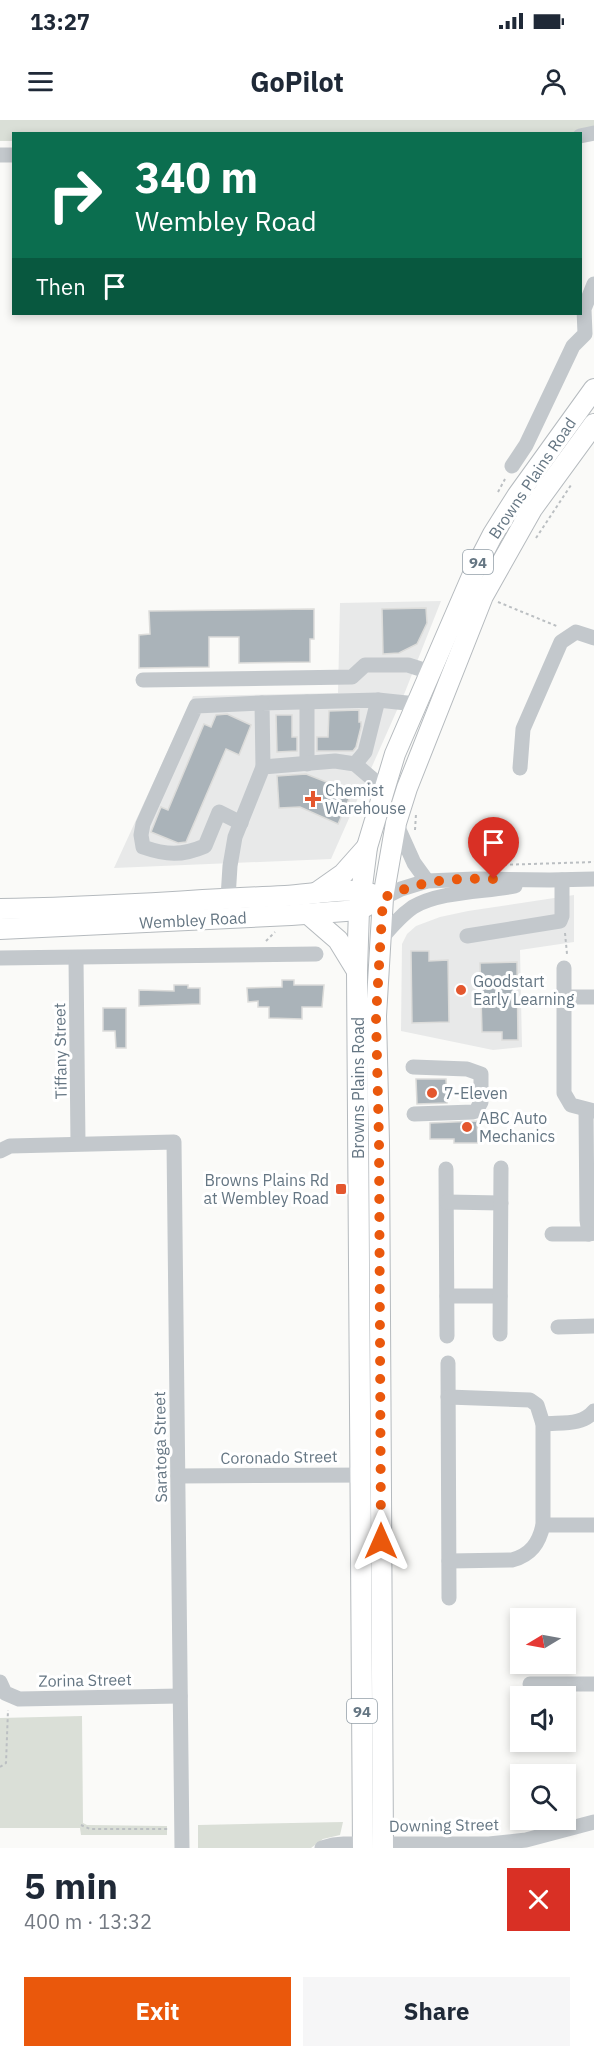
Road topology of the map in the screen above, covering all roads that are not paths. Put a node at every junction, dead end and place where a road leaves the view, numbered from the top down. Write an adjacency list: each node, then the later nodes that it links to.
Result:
1 (594, 284): 4 (street)
2 (594, 389): 6 (main road, Browns Plains Road / 94)
3 (594, 424): 18 (main road, Browns Plains Road / 94)
4 (512, 466)
5 (594, 638): 15 (street)
6 (430, 672): 7 (street); 11 (main road, Browns Plains Road / 94)
7 (143, 681)
8 (378, 700): 9 (street); 11 (street); 13 (street)
9 (307, 702): 10 (street); 12 (street)
10 (262, 703): 14 (street); 17 (street)
11 (416, 704): 16 (main road, Browns Plains Road / 94)
12 (307, 764): 13 (street); 14 (street)
13 (356, 764): 16 (street)
14 (263, 767): 17 (street)
15 (520, 768)
16 (383, 789): 19 (main road, Browns Plains Road / 94)
17 (241, 823): 25 (street)
18 (396, 823): 22 (street); 26 (main road, Browns Plains Road / 94)
19 (367, 847): 23 (main road, Browns Plains Road / 94); 24 (main road)
20 (594, 879): 21 (street, Wembley Road)
21 (556, 880): 22 (street, Wembley Road); 31 (street); 32 (street, Wembley Road)
22 (427, 881): 26 (street, Wembley Road)
23 (361, 890): 24 (main road, Wembley Road); 26 (main road, Wembley Road); 28 (main road, Browns Plains Road / 94)
24 (314, 894): 25 (main road, Wembley Road)
25 (228, 898): 27 (main road, Wembley Road)
26 (383, 898): 28 (main road, Wembley Road); 32 (main road, Browns Plains Road / 94); 40 (main road)
27 (0, 909)
28 (359, 910): 29 (main road, Wembley Road); 37 (main road, Browns Plains Road / 94)
29 (299, 914): 30 (main road, Wembley Road); 37 (main road)
30 (0, 930)
31 (466, 936)
32 (380, 940): 62 (main road, Browns Plains Road / 94)
33 (316, 954): 35 (street)
34 (0, 958): 35 (street)
35 (76, 958): 44 (street, Tiffany Street)
36 (564, 968): 38 (street)
37 (357, 971): 40 (main road, Browns Plains Road / 94)
38 (564, 997): 39 (street); 42 (street)
39 (594, 997)
40 (358, 1018): 63 (main road, Browns Plains Road / 94)
41 (413, 1067): 43 (street)
42 (590, 1111): 51 (street)
43 (414, 1114)
44 (78, 1143): 45 (street); 64 (street, Saratoga Street)
45 (0, 1152)
46 (501, 1168): 49 (street)
47 (446, 1169): 48 (street)
48 (447, 1202): 49 (street); 52 (street)
49 (501, 1203): 53 (street)
50 (552, 1234): 51 (street)
51 (592, 1234)
52 (447, 1296): 53 (street); 57 (street)
53 (500, 1296): 56 (street)
54 (594, 1326): 55 (street)
55 (558, 1327)
56 (500, 1334)
57 (447, 1336)
58 (448, 1363): 59 (street)
59 (448, 1397): 61 (street); 67 (street)
60 (594, 1411): 61 (street)
61 (543, 1424): 65 (street)
62 (381, 1474): 63 (street, Coronado Street); 75 (main road, Browns Plains Road / 94)
63 (361, 1475): 64 (street, Coronado Street); 74 (main road, Browns Plains Road / 94)
64 (178, 1476): 72 (street, Saratoga Street)
65 (543, 1525): 66 (street); 67 (street)
66 (594, 1526)
67 (449, 1560): 68 (street)
68 (449, 1598)
69 (0, 1682): 72 (street, Zorina Street)
70 (530, 1684): 71 (street)
71 (594, 1684)
72 (180, 1696): 77 (street, Saratoga Street)
73 (594, 1822): 76 (street, Downing Street)
74 (363, 1846): 75 (street, Downing Street); 78 (street)
75 (383, 1846): 76 (street, Downing Street)
76 (490, 1846)
77 (182, 1848)
78 (322, 1848)

